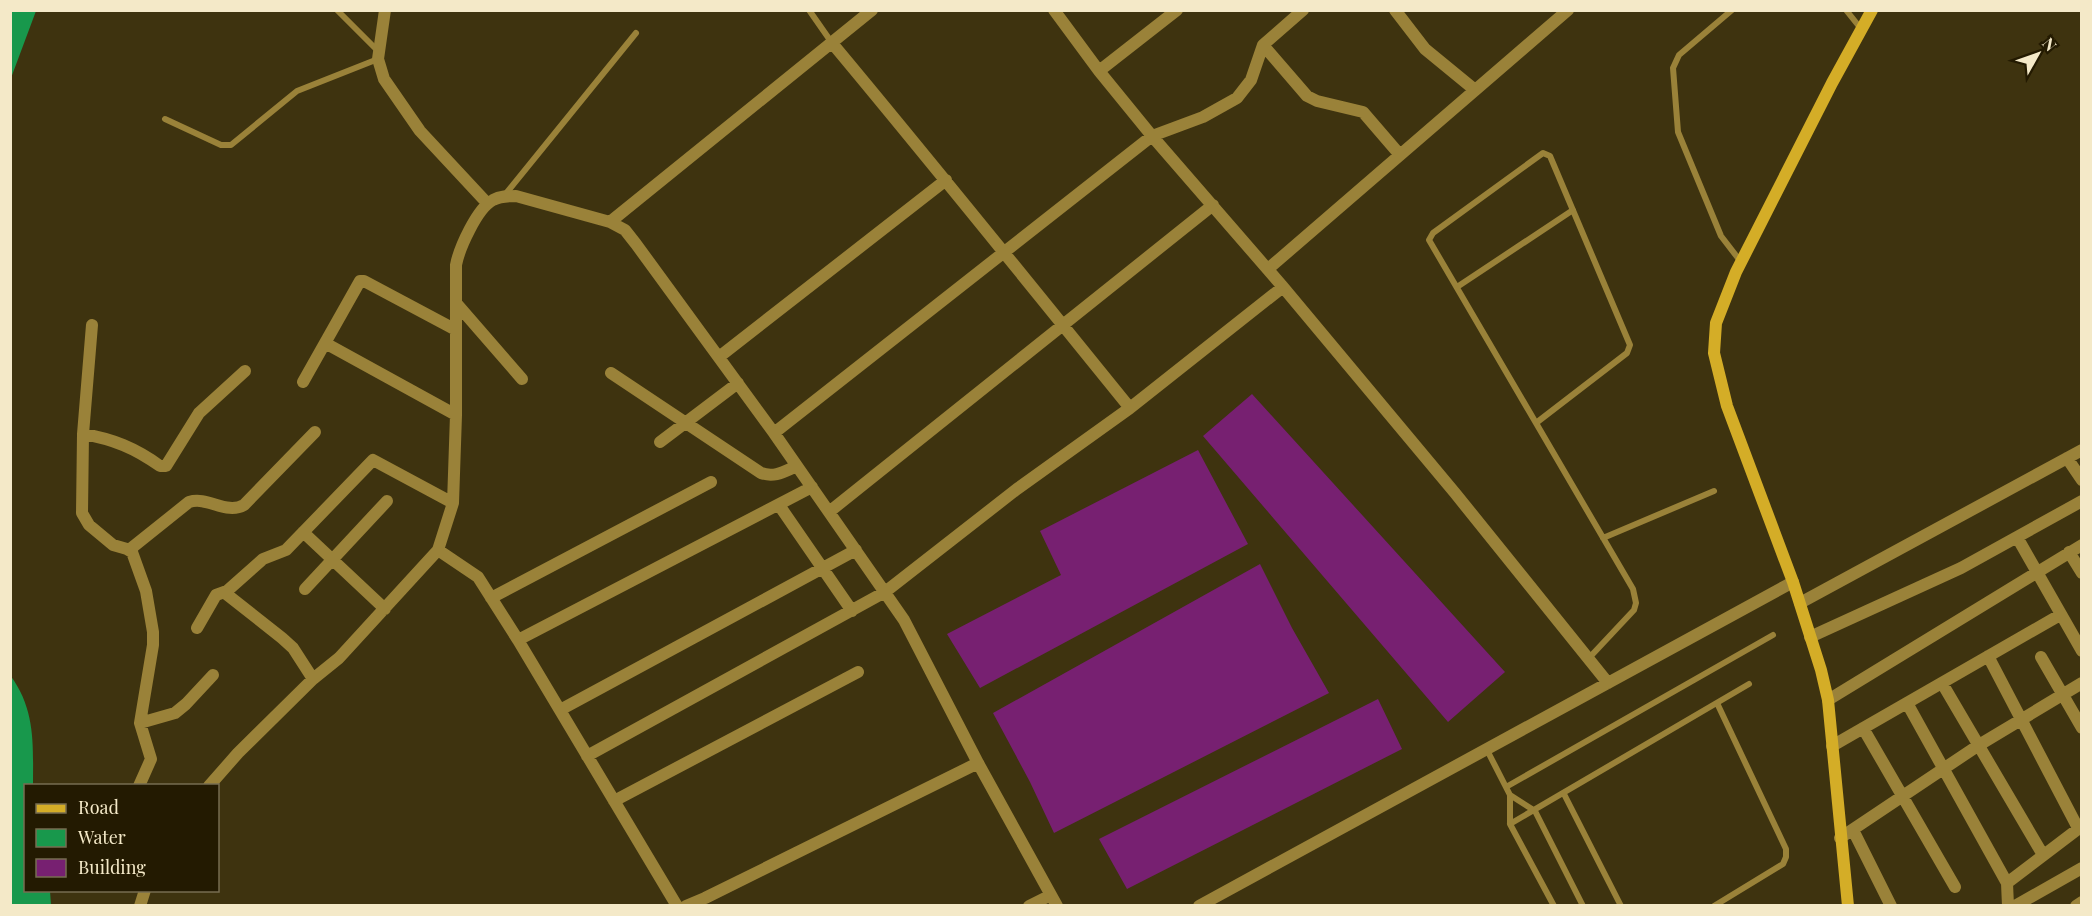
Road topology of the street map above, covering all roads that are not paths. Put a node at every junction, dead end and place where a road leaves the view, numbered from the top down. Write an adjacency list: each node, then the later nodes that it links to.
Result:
1 (337, 10): 17 (lane)
2 (385, 10): 17 (street)
3 (809, 10): 15 (lane)
4 (872, 10): 15 (street)
5 (1054, 10): 18 (street)
6 (1177, 10): 18 (street)
7 (1303, 10): 16 (street)
8 (1395, 10): 19 (street)
9 (1568, 10): 19 (street)
10 (1732, 10): 30 (lane)
11 (1846, 10): 13 (lane)
12 (1872, 10): 13 (street)
13 (1862, 30): 30 (street)
14 (636, 33): 24 (lane)
15 (832, 43): 23 (street); 28 (street)
16 (1263, 45): 21 (street); 22 (street)
17 (379, 56): 20 (lane); 25 (street)
18 (1099, 71): 21 (street)
19 (1475, 90): 22 (street)
20 (165, 119)
21 (1152, 136): 26 (street); 29 (street)
22 (1400, 155): 31 (street)
23 (946, 180): 29 (street); 39 (street)
24 (504, 196): 25 (street); 28 (street)
25 (487, 203): 34 (street)
26 (1213, 205): 31 (street); 36 (street)
27 (1573, 210): 33 (lane); 33 (lane); 48 (lane)
28 (610, 222): 39 (street)
29 (1003, 252): 36 (street); 50 (street)
30 (1741, 263): 77 (street)
31 (1268, 269): 32 (street)
32 (1283, 287): 45 (street); 93 (street)
33 (1457, 287): 48 (lane)
34 (456, 303): 37 (street); 42 (street)
35 (92, 324): 51 (street)
36 (1063, 325): 45 (street); 64 (street)
37 (456, 330): 38 (street); 46 (street)
38 (325, 343): 43 (street); 46 (street)
39 (719, 357): 44 (street)
40 (245, 371): 51 (street)
41 (611, 373): 47 (street)
42 (522, 379)
43 (303, 382)
44 (738, 384): 47 (street); 50 (street)
45 (1130, 408): 79 (street)
46 (456, 415): 62 (street)
47 (686, 422): 52 (street); 55 (street)
48 (1536, 423): 67 (lane)
49 (315, 432): 69 (street)
50 (774, 433): 55 (street)
51 (83, 434): 69 (street)
52 (660, 442)
53 (2082, 450): 54 (street)
54 (2067, 458): 56 (street); 82 (street)
55 (797, 466): 58 (street)
56 (2082, 480)
57 (711, 482): 81 (street)
58 (813, 488): 63 (street); 64 (street)
59 (1714, 491): 67 (lane)
60 (387, 501): 73 (street)
61 (2082, 501): 66 (street)
62 (453, 503): 65 (street); 70 (street)
63 (779, 505): 74 (street); 89 (street)
64 (829, 512): 71 (street)
65 (303, 532): 73 (street); 80 (street)
66 (2017, 537): 75 (street); 88 (street)
67 (1603, 538): 93 (lane)
68 (2082, 545): 72 (street)
69 (129, 550): 107 (street)
70 (438, 550): 81 (street); 83 (street)
71 (856, 550): 74 (street); 79 (street)
72 (2069, 552): 75 (street); 76 (street)
73 (332, 559): 78 (street); 83 (street)
74 (822, 568): 84 (street); 105 (street)
75 (2036, 573): 85 (street); 102 (street)
76 (2082, 573)
77 (1793, 582): 82 (street); 98 (street)
78 (305, 589)
79 (885, 592): 84 (street); 114 (street)
80 (225, 593): 86 (street); 96 (street)
81 (491, 598): 89 (street)
82 (1800, 603): 88 (street)
83 (386, 609): 96 (street)
84 (852, 611): 113 (street)
85 (2060, 615): 90 (street); 91 (street)
86 (196, 628)
87 (1773, 635): 118 (lane)
88 (1810, 637): 102 (street)
89 (518, 640): 105 (street)
90 (2082, 651)
91 (1988, 657): 97 (street); 106 (street)
92 (2041, 657): 101 (street)
93 (1589, 658): 98 (street)
94 (858, 672): 122 (street)
95 (213, 675): 107 (street)
96 (313, 679): 117 (street)
97 (1942, 682): 104 (street); 110 (street)
98 (1608, 683): 112 (street)
99 (2082, 683): 101 (street)
100 (1749, 684): 103 (lane)
101 (2062, 694): 106 (street); 109 (street)
102 (1827, 699): 111 (street)
103 (1717, 703): 119 (lane); 141 (lane)
104 (1907, 703): 108 (street); 115 (street)
105 (560, 710): 113 (street)
106 (2022, 719): 110 (street); 125 (street)
107 (140, 723): 116 (street)
108 (1863, 728): 111 (street); 121 (street)
109 (2082, 729)
110 (1979, 745): 115 (street); 128 (street)
111 (1832, 746): 127 (street)
112 (1487, 750): 118 (lane); 137 (street)
113 (587, 756): 122 (street)
114 (978, 763): 132 (street); 135 (street)
115 (1942, 768): 121 (street); 130 (street)
116 (140, 784)
117 (211, 784)
118 (1506, 787): 120 (lane)
119 (1563, 794): 123 (lane); 140 (lane)
120 (1510, 795): 123 (lane); 124 (lane)
121 (1903, 795): 126 (street); 131 (street)
122 (614, 801): 134 (street)
123 (1534, 811): 124 (lane); 139 (lane)
124 (1510, 824): 138 (lane)
125 (2080, 827): 128 (street)
126 (1853, 830): 127 (street); 143 (street)
127 (1840, 838): 142 (street)
128 (2043, 855): 130 (street)
129 (2082, 868): 145 (street)
130 (2007, 883): 144 (street)
131 (1955, 887)
132 (1054, 900): 136 (street)
133 (2082, 902): 146 (street)
134 (677, 906)
135 (687, 906)
136 (1029, 906)
137 (1199, 906)
138 (1554, 906)
139 (1583, 906)
140 (1621, 906)
141 (1714, 906)
142 (1848, 906)
143 (1892, 906)
144 (2008, 906)
145 (2015, 906)
146 (2076, 906)

